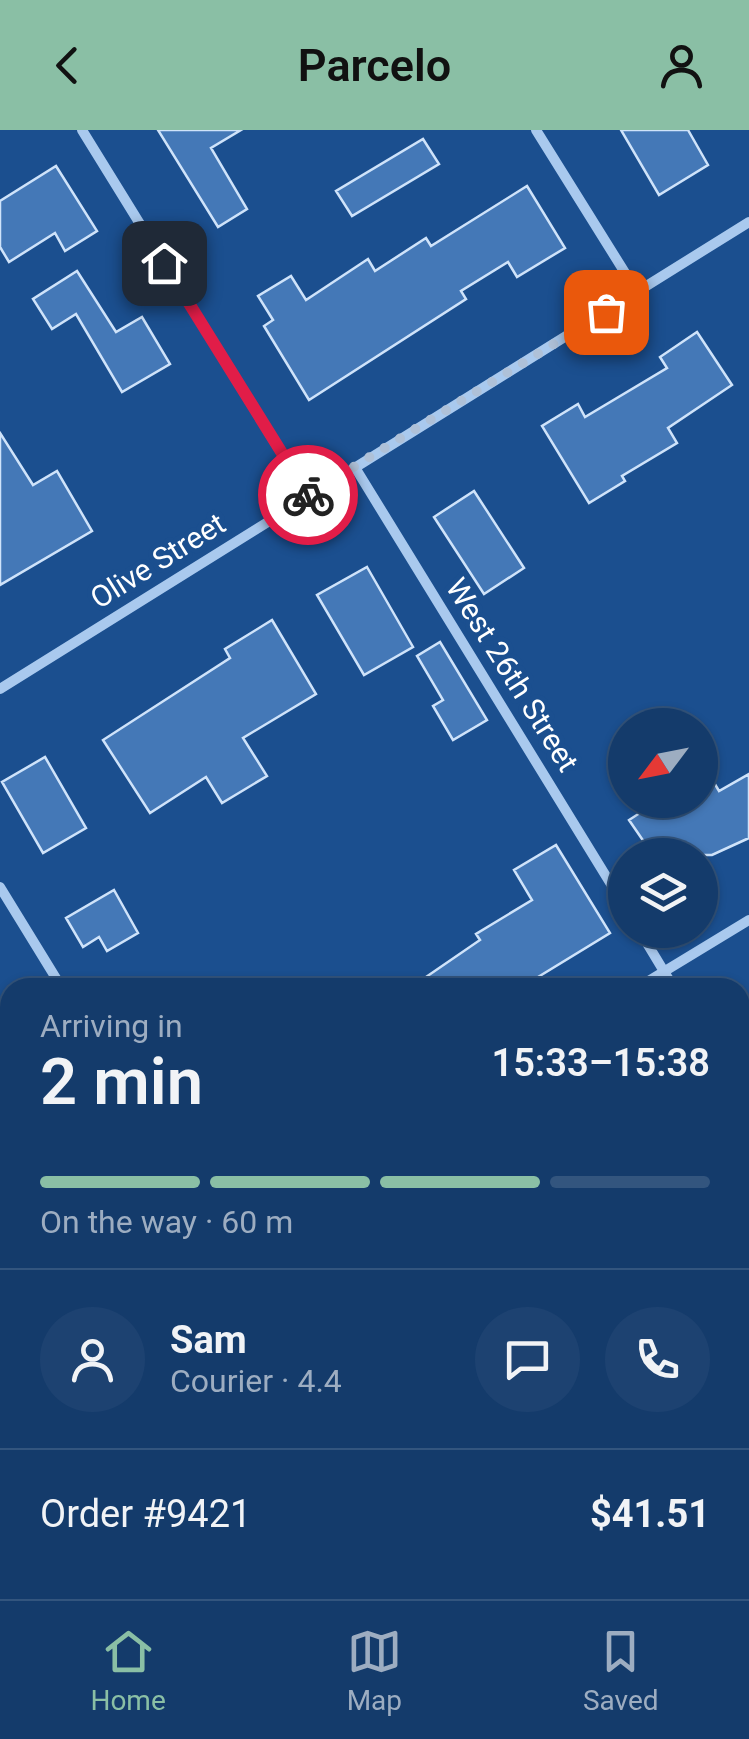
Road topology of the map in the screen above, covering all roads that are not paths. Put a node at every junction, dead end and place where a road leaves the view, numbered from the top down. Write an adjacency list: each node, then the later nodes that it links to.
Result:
1 (82, 130): 6 (street)
2 (536, 130): 4 (street)
3 (749, 222): 4 (street, Olive Street)
4 (637, 292): 5 (street, Olive Street)
5 (356, 469): 6 (street, Olive Street); 8 (street, West 26th Street)
6 (308, 496): 7 (street, Olive Street)
7 (0, 689)
8 (608, 879)
9 (0, 888): 13 (street)
10 (749, 920): 12 (street)
11 (650, 948): 12 (street)
12 (664, 970): 14 (street); 15 (street)
13 (56, 978)
14 (652, 978)
15 (668, 978)

